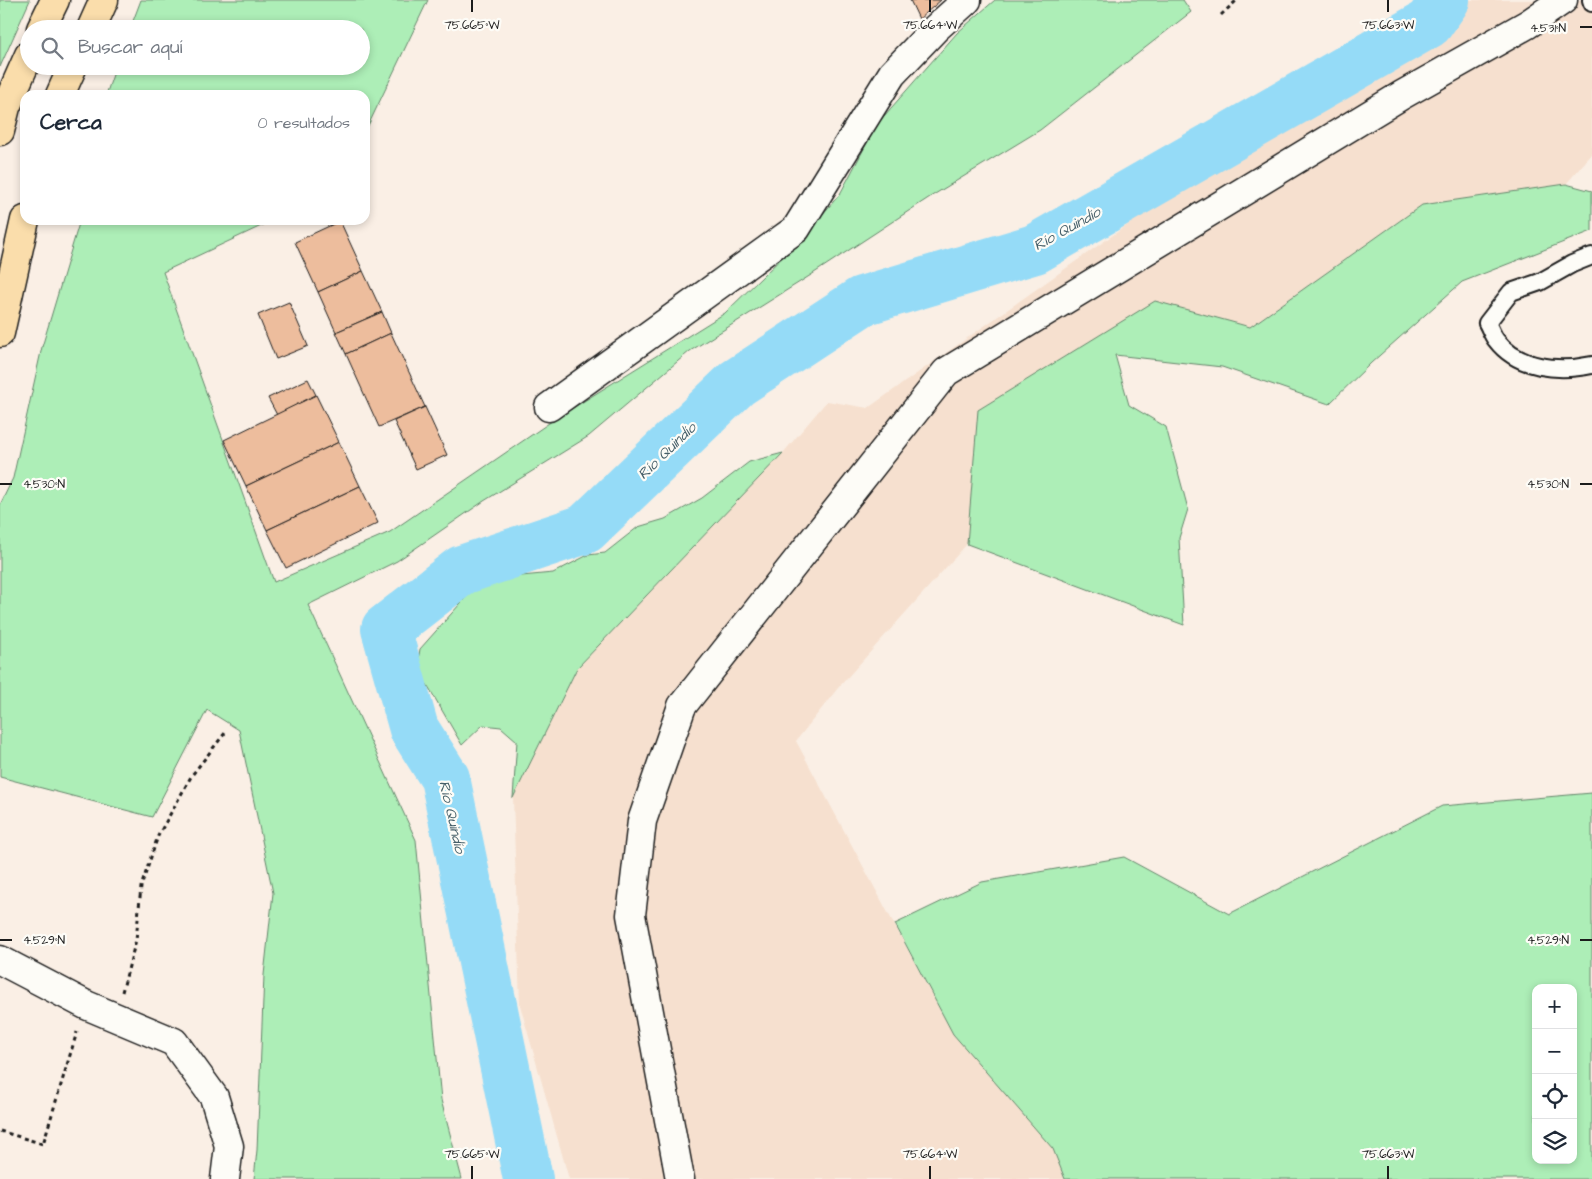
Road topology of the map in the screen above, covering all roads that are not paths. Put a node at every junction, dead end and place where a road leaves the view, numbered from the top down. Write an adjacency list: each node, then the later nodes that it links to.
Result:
1 (55, 0): 5 (main road)
2 (104, 0): 6 (main road)
3 (967, 0): 15 (street)
4 (1563, 0): 18 (street)
5 (45, 20)
6 (95, 20)
7 (20, 75): 10 (main road)
8 (69, 75): 9 (main road)
9 (62, 90)
10 (0, 131)
11 (24, 225): 13 (main road)
12 (1592, 256): 14 (lane)
13 (0, 333)
14 (1592, 364)
15 (549, 407)
16 (0, 960): 17 (street)
17 (225, 1179)
18 (680, 1179)

